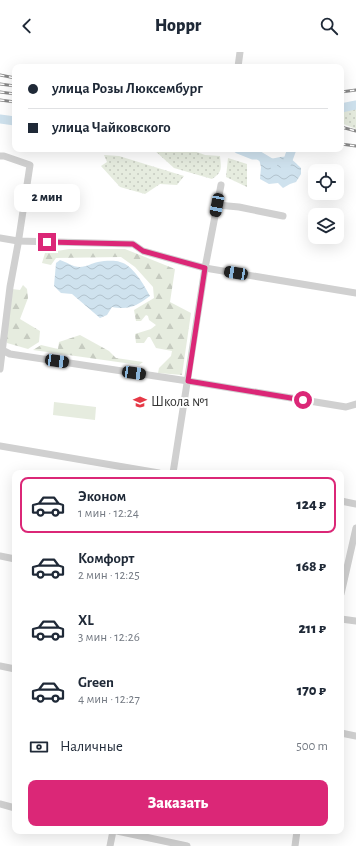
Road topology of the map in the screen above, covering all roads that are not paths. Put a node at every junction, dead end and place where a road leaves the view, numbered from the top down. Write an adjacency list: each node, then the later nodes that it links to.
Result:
1 (240, 52): 2 (street)
2 (238, 64)
3 (0, 156): 8 (street)
4 (221, 184): 5 (street)
5 (217, 205): 6 (street); 9 (street)
6 (283, 216)
7 (0, 238): 8 (street)
8 (18, 241): 9 (street); 11 (street)
9 (205, 268): 10 (street); 13 (street)
10 (356, 293)
11 (1, 350): 12 (street); 13 (street)
12 (0, 369)
13 (188, 381): 14 (street); 17 (street)
14 (356, 404)
15 (0, 446): 16 (street)
16 (141, 470)
17 (173, 470)
18 (344, 502): 19 (street)
19 (356, 504)
20 (356, 528): 23 (street)
21 (0, 556): 22 (street)
22 (12, 558)
23 (344, 581)
24 (344, 619): 25 (street)
25 (356, 621)
26 (0, 666): 27 (street)
27 (12, 668)
28 (344, 734): 29 (street)
29 (356, 736)
30 (0, 804): 31 (street)
31 (12, 807)
32 (112, 834): 35 (street)
33 (131, 834): 36 (street)
34 (297, 834): 37 (street)
35 (110, 846)
36 (187, 846)
37 (295, 846)

